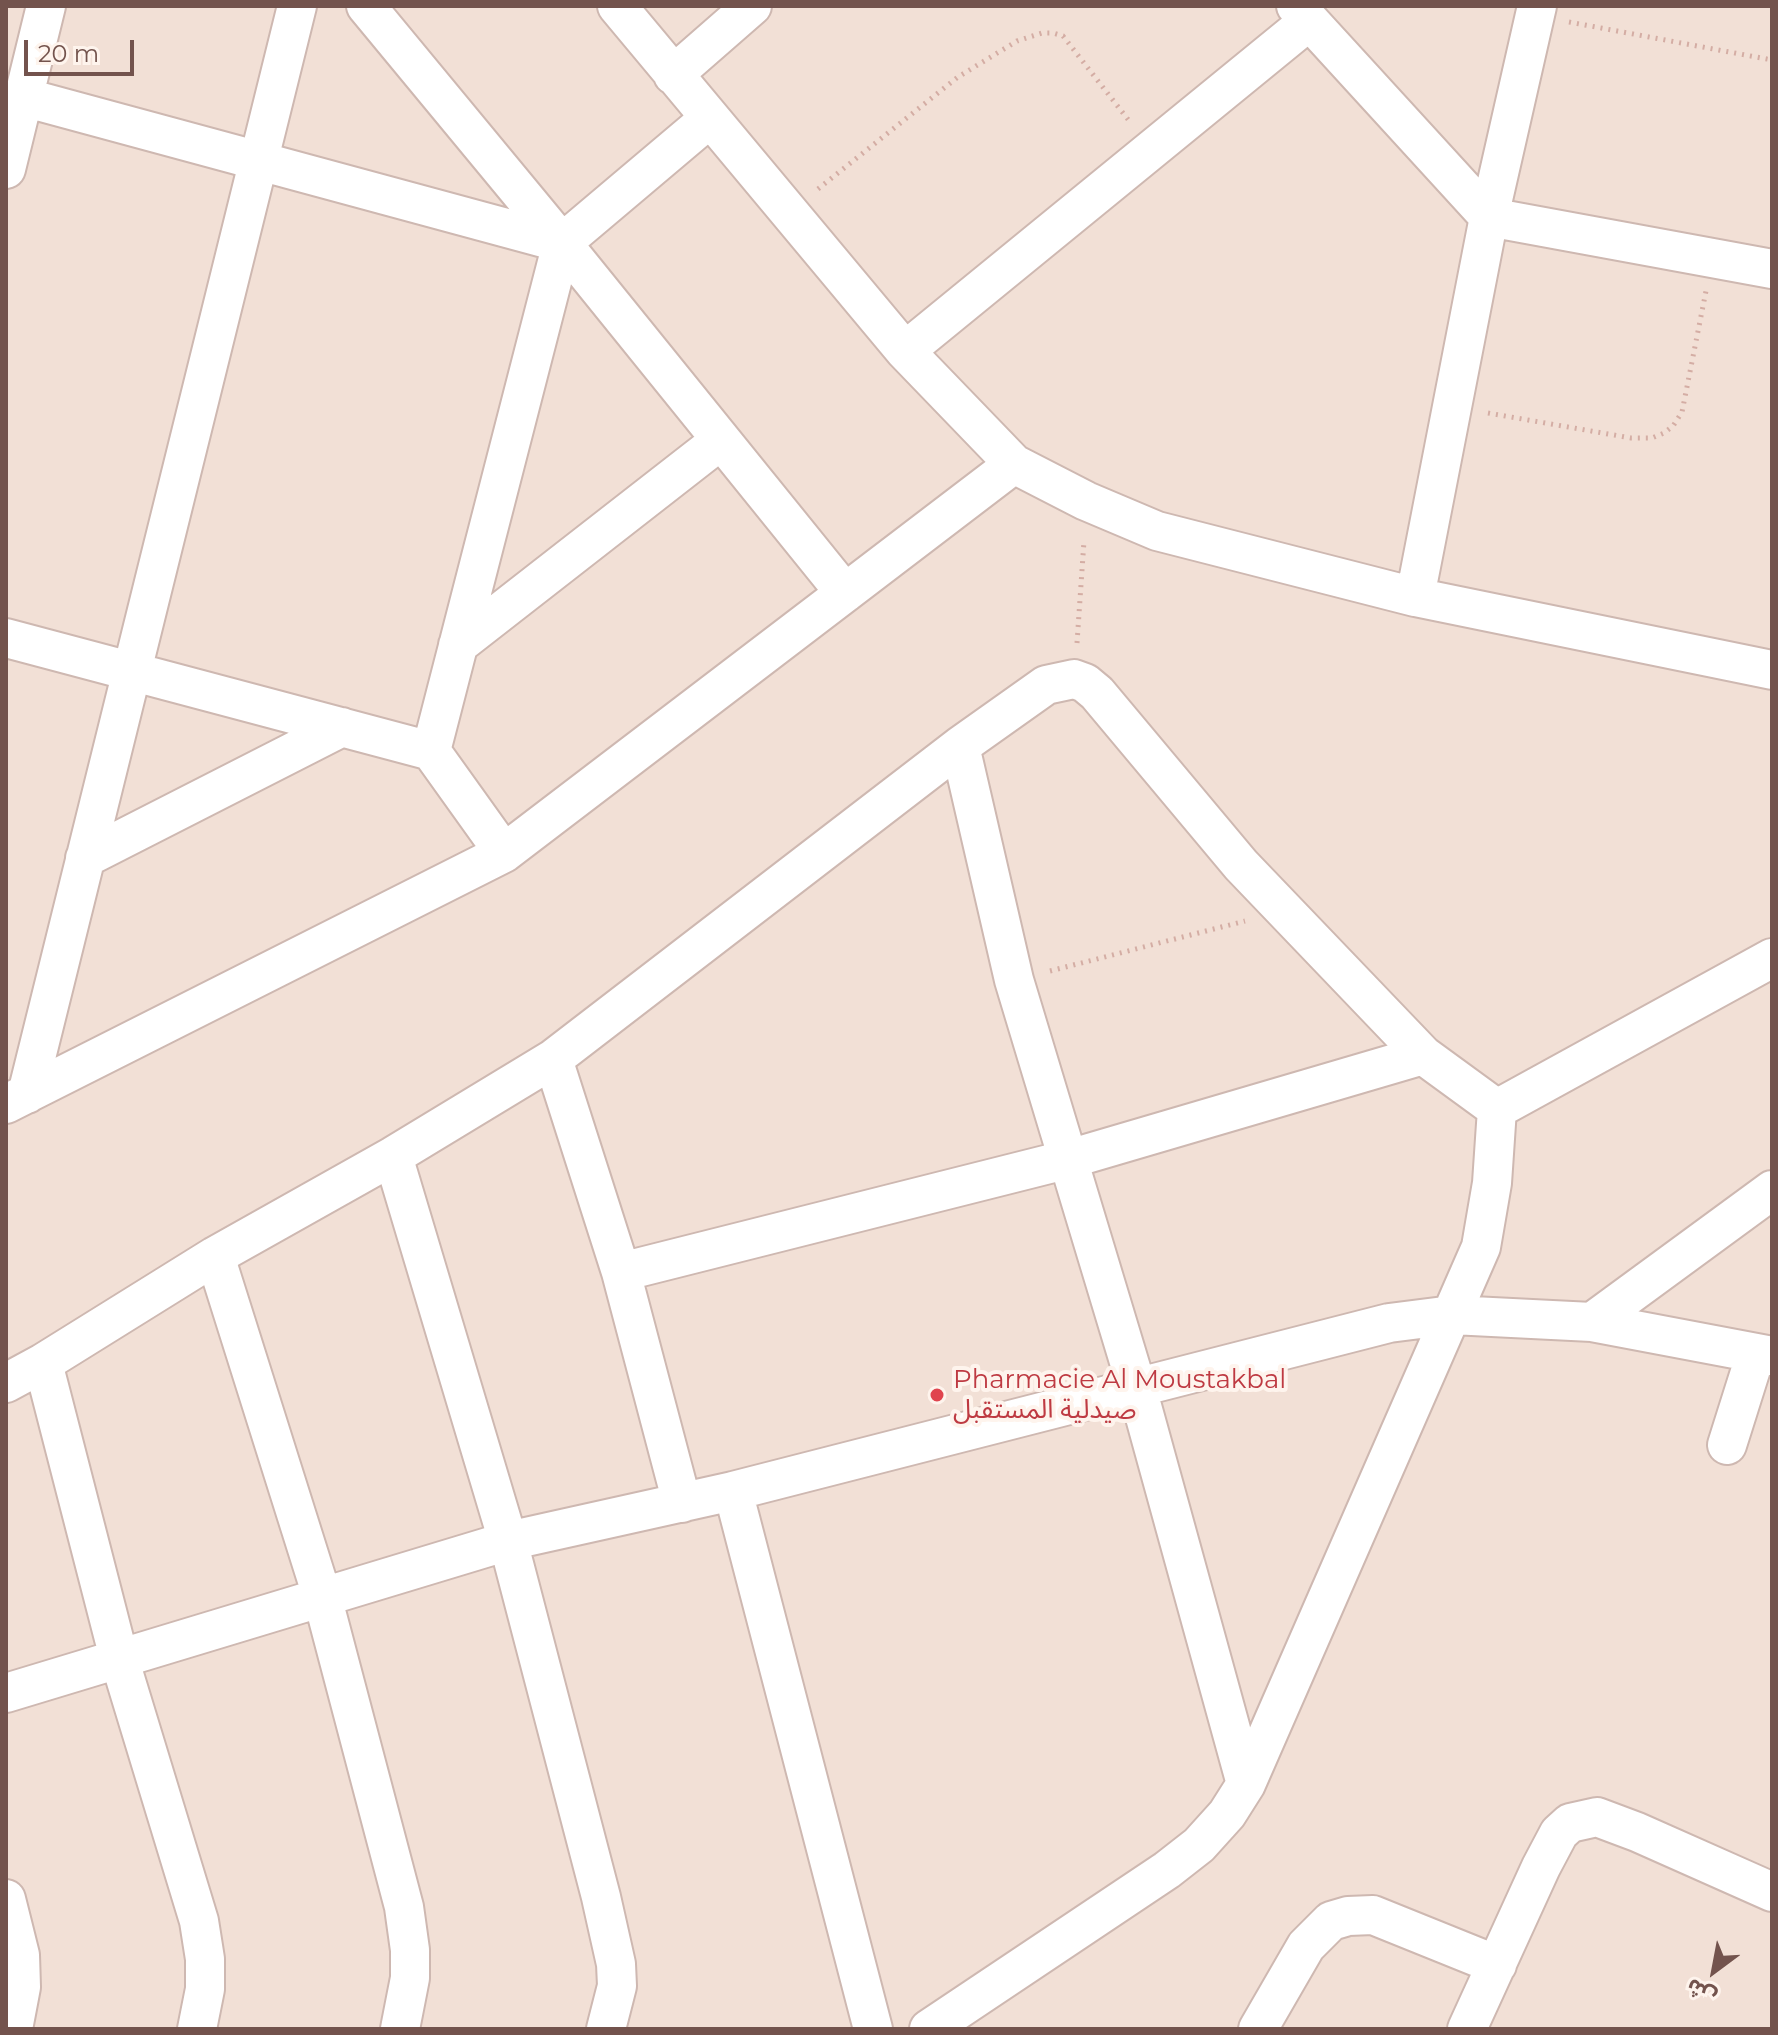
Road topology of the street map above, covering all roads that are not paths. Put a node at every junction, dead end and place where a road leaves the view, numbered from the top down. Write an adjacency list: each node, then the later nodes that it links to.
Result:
1 (46, 6): 9 (street)
2 (297, 6): 11 (street)
3 (366, 6): 14 (street)
4 (617, 6): 8 (street)
5 (752, 6): 8 (street)
6 (1536, 11): 13 (street)
7 (1302, 14): 13 (street); 16 (street)
8 (673, 75): 10 (street)
9 (23, 97): 11 (street); 12 (street)
10 (710, 118): 14 (street); 16 (street)
11 (259, 161): 14 (street); 24 (street)
12 (6, 169)
13 (1489, 217): 15 (street); 20 (street)
14 (562, 243): 17 (street); 22 (street)
15 (1772, 269)
16 (905, 351): 18 (street)
17 (721, 440): 19 (street); 22 (street)
18 (1014, 464): 19 (street); 20 (street)
19 (845, 593): 28 (street)
20 (1415, 597): 23 (street)
21 (6, 638): 24 (street)
22 (458, 645): 27 (street)
23 (1772, 670)
24 (132, 671): 25 (street); 29 (street)
25 (342, 727): 27 (street); 29 (street)
26 (960, 746): 31 (street); 32 (street); 36 (street)
27 (431, 751): 28 (street)
28 (504, 853): 33 (street)
29 (85, 858): 33 (street)
30 (1772, 958): 34 (street)
31 (1423, 1055): 34 (street); 36 (street)
32 (553, 1059): 35 (street); 39 (street)
33 (17, 1099)
34 (1497, 1109): 40 (street)
35 (393, 1156): 38 (street); 49 (street)
36 (1069, 1159): 39 (street); 45 (street)
37 (1772, 1190): 41 (street)
38 (215, 1256): 43 (street); 50 (street)
39 (621, 1272): 48 (street)
40 (1452, 1315): 41 (street); 45 (street); 53 (street)
41 (1592, 1322): 42 (street)
42 (1764, 1355): 46 (street)
43 (43, 1363): 44 (street); 51 (street)
44 (6, 1383)
45 (1137, 1388): 47 (street); 53 (street)
46 (1727, 1445)
47 (733, 1491): 48 (street); 61 (street)
48 (682, 1503): 49 (street)
49 (508, 1541): 50 (street); 60 (street)
50 (322, 1596): 51 (street); 59 (street)
51 (119, 1658): 52 (street); 58 (street)
52 (6, 1693)
53 (1246, 1784): 62 (street)
54 (1772, 1892): 56 (street)
55 (6, 1899): 57 (street)
56 (1497, 1965): 63 (street); 64 (street)
57 (13, 2029)
58 (197, 2029)
59 (400, 2029)
60 (606, 2029)
61 (873, 2029)
62 (929, 2029)
63 (1258, 2029)
64 (1467, 2029)

